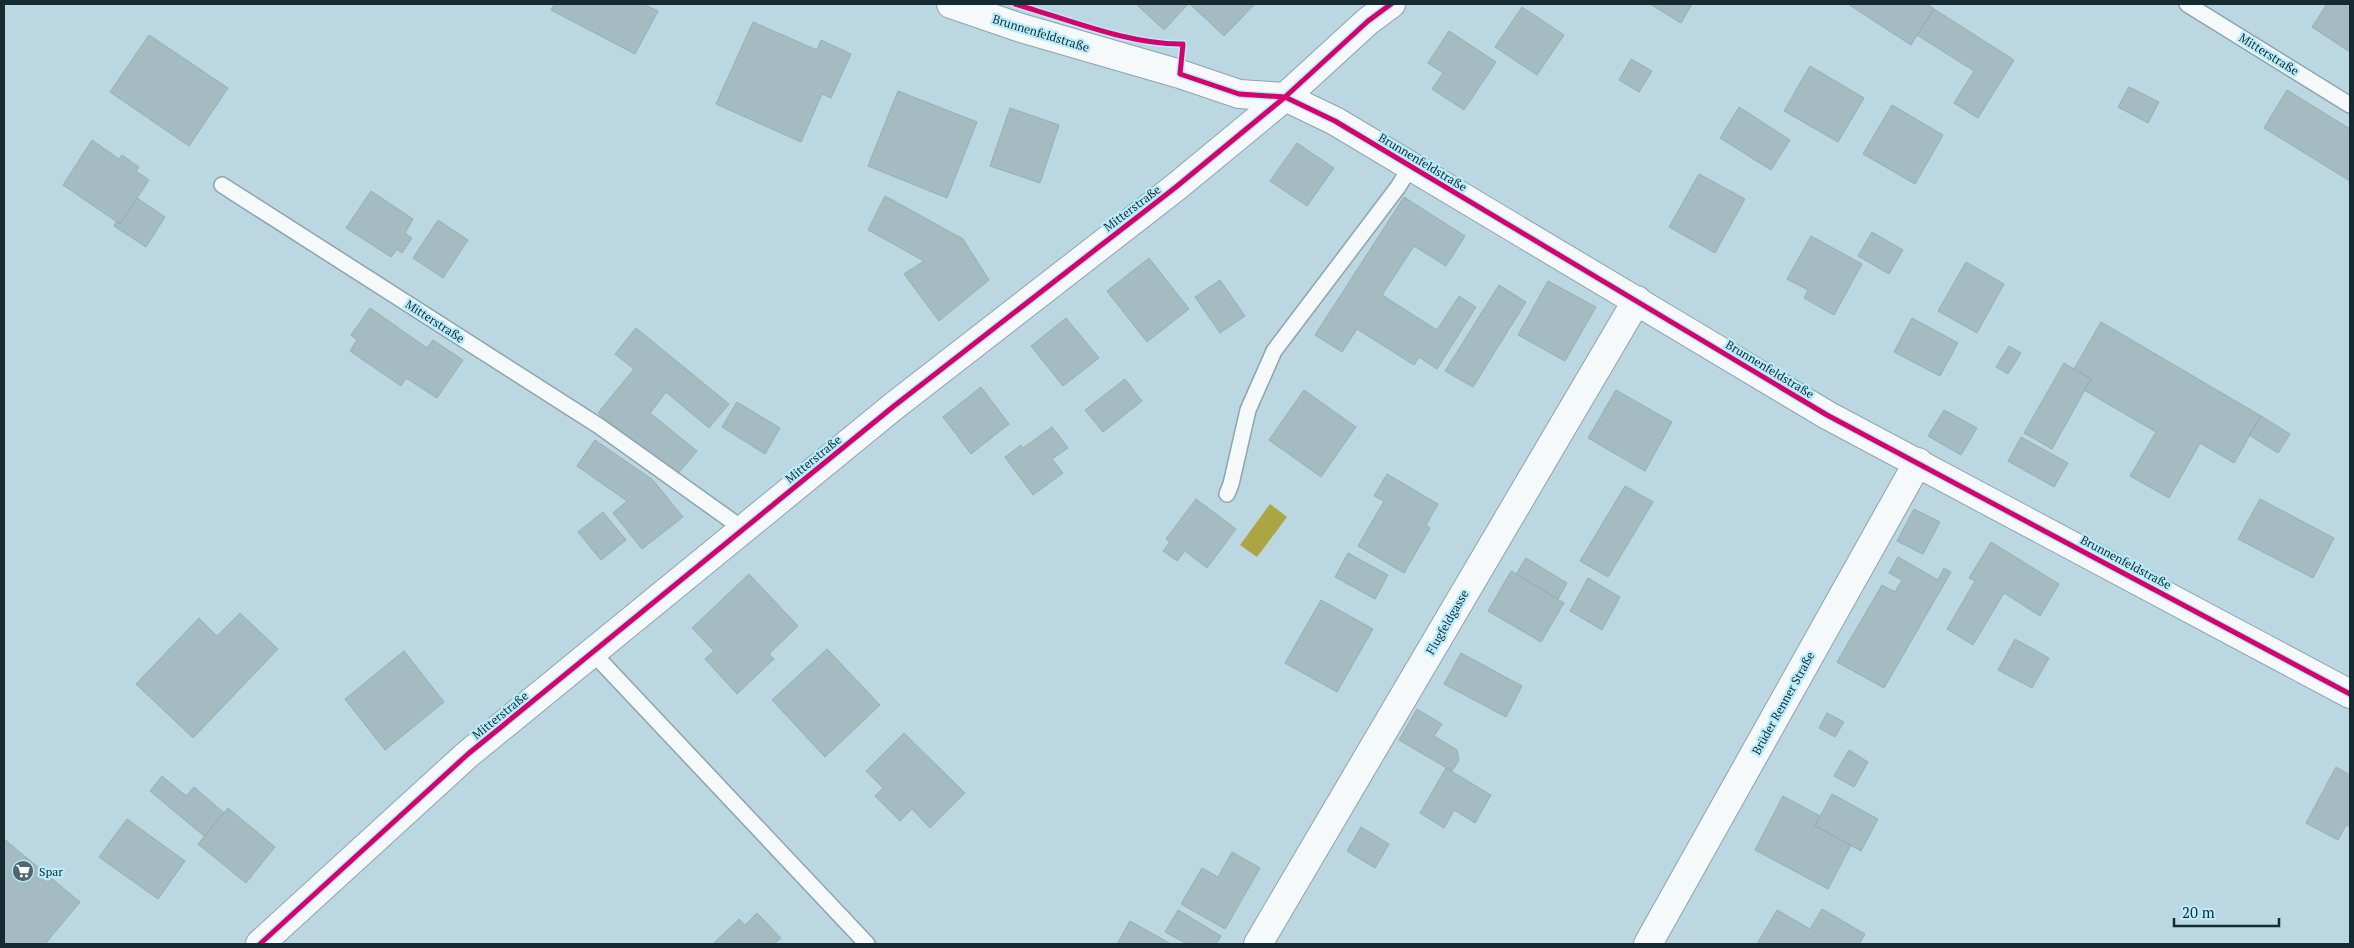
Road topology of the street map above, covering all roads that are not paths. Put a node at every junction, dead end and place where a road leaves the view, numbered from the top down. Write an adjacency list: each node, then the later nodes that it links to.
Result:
1 (950, 4): 4 (street, Brunnenfeldstraße)
2 (1391, 4): 5 (street, Mitterstraße)
3 (2187, 4): 6 (lane, Mitterstraße)
4 (988, 10): 5 (street, Brunnenfeldstraße)
5 (1285, 97): 7 (street, Brunnenfeldstraße); 12 (street, Mitterstraße)
6 (2350, 105)
7 (1411, 166): 9 (street, Brunnenfeldstraße); 11 (lane)
8 (222, 184): 12 (lane, Mitterstraße)
9 (1637, 300): 10 (street, Brunnenfeldstraße); 17 (street, Flugfeldgasse)
10 (1918, 462): 14 (street, Brunnenfeldstraße); 18 (street, Brüder Renner Straße)
11 (1227, 494)
12 (743, 528): 13 (street, Mitterstraße)
13 (592, 652): 15 (street, Mitterstraße); 16 (lane)
14 (2350, 694)
15 (260, 944)
16 (867, 944)
17 (1258, 944)
18 (1648, 944)

